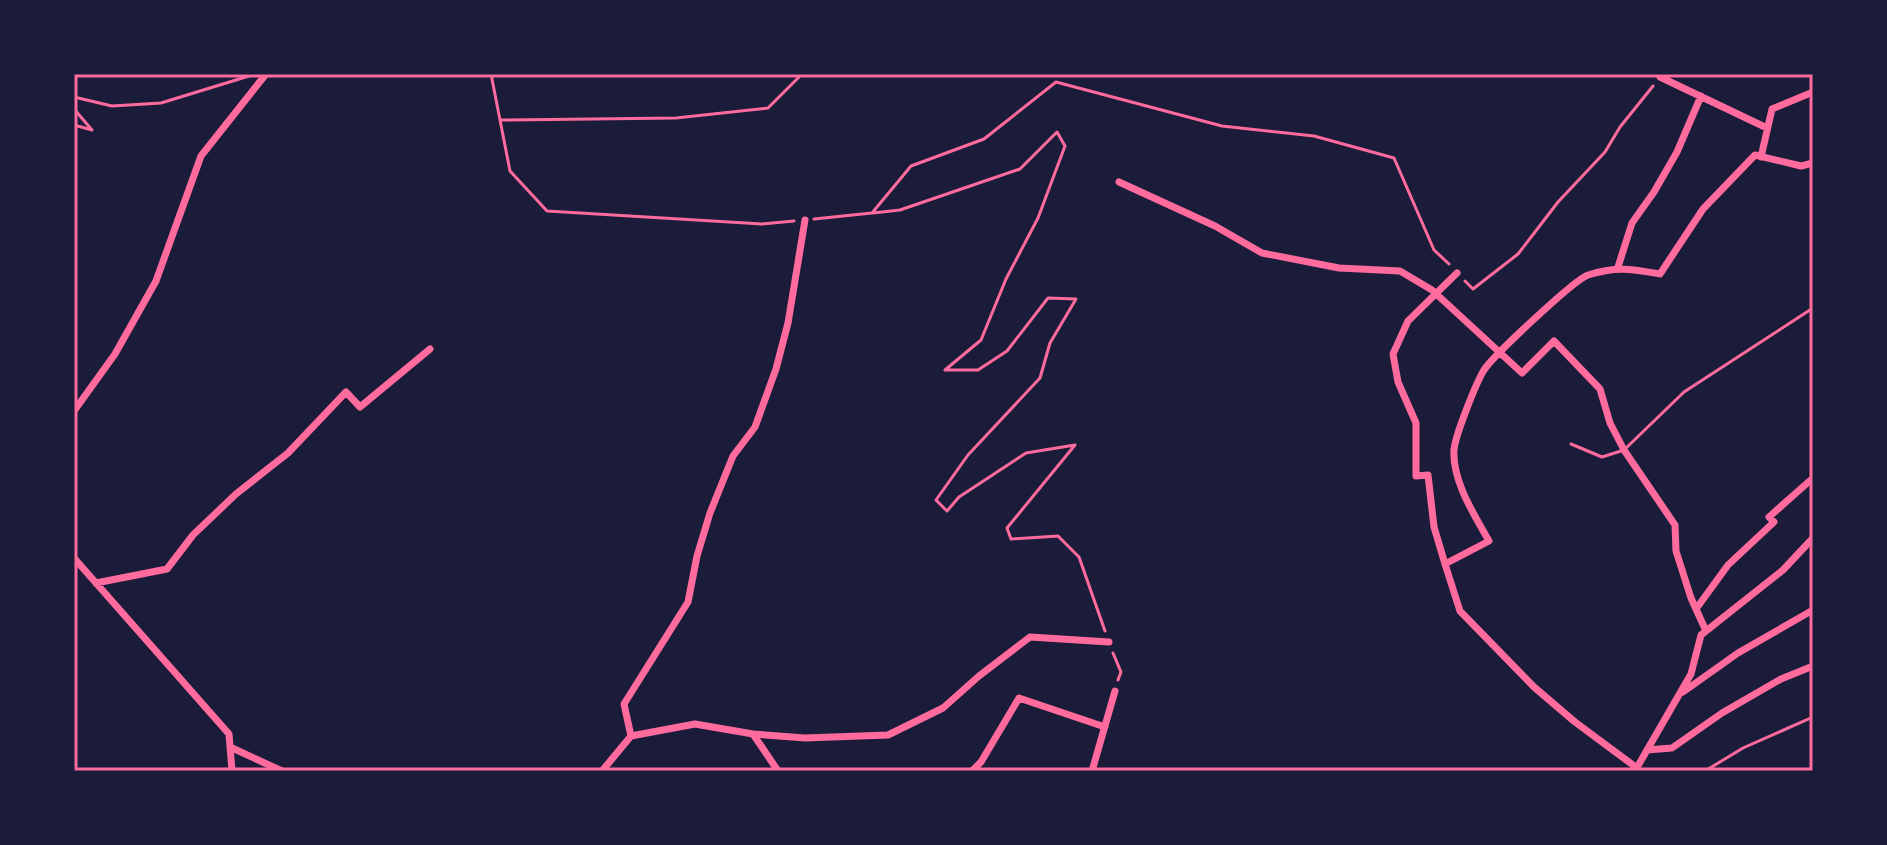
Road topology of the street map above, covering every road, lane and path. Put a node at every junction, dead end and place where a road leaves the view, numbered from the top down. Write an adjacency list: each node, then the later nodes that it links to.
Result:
1 (254, 74): 8 (path)
2 (266, 74): 24 (street)
3 (491, 74): 10 (path)
4 (802, 74): 10 (path)
5 (1660, 77): 7 (street); 19 (path)
6 (1813, 92): 12 (street)
7 (1701, 96): 12 (street); 18 (street)
8 (74, 97)
9 (74, 109): 11 (path)
10 (499, 120): 17 (path)
11 (74, 125)
12 (1767, 128): 13 (street)
13 (1761, 157): 14 (street); 18 (street)
14 (1813, 163)
15 (1119, 182): 20 (street)
16 (872, 213): 17 (path); 19 (path); 35 (path)
17 (805, 220): 42 (street)
18 (1618, 267): 23 (street)
19 (1457, 273): 20 (street)
20 (1436, 293): 23 (street); 30 (street)
21 (1813, 308): 26 (lane)
22 (430, 349): 31 (street)
23 (1501, 353): 26 (street); 30 (street)
24 (74, 411)
25 (1571, 444): 26 (lane)
26 (1624, 450): 32 (street)
27 (1813, 478): 32 (street)
28 (1813, 538): 34 (street)
29 (75, 563): 31 (street)
30 (1445, 564): 45 (street)
31 (96, 583): 43 (street)
32 (1696, 609): 34 (street)
33 (1813, 610): 38 (street)
34 (1706, 631): 38 (street)
35 (1109, 642): 37 (path); 41 (street)
36 (1813, 666): 44 (street)
37 (1115, 691): 40 (street)
38 (1679, 695): 44 (street)
39 (1813, 717): 52 (lane)
40 (1105, 727): 50 (street); 51 (street)
41 (753, 734): 42 (street); 49 (street)
42 (631, 736): 48 (street)
43 (230, 747): 46 (street); 47 (street)
44 (1647, 750): 45 (street)
45 (1636, 769)
46 (232, 771)
47 (282, 771)
48 (602, 771)
49 (778, 771)
50 (972, 771)
51 (1092, 771)
52 (1705, 771)

